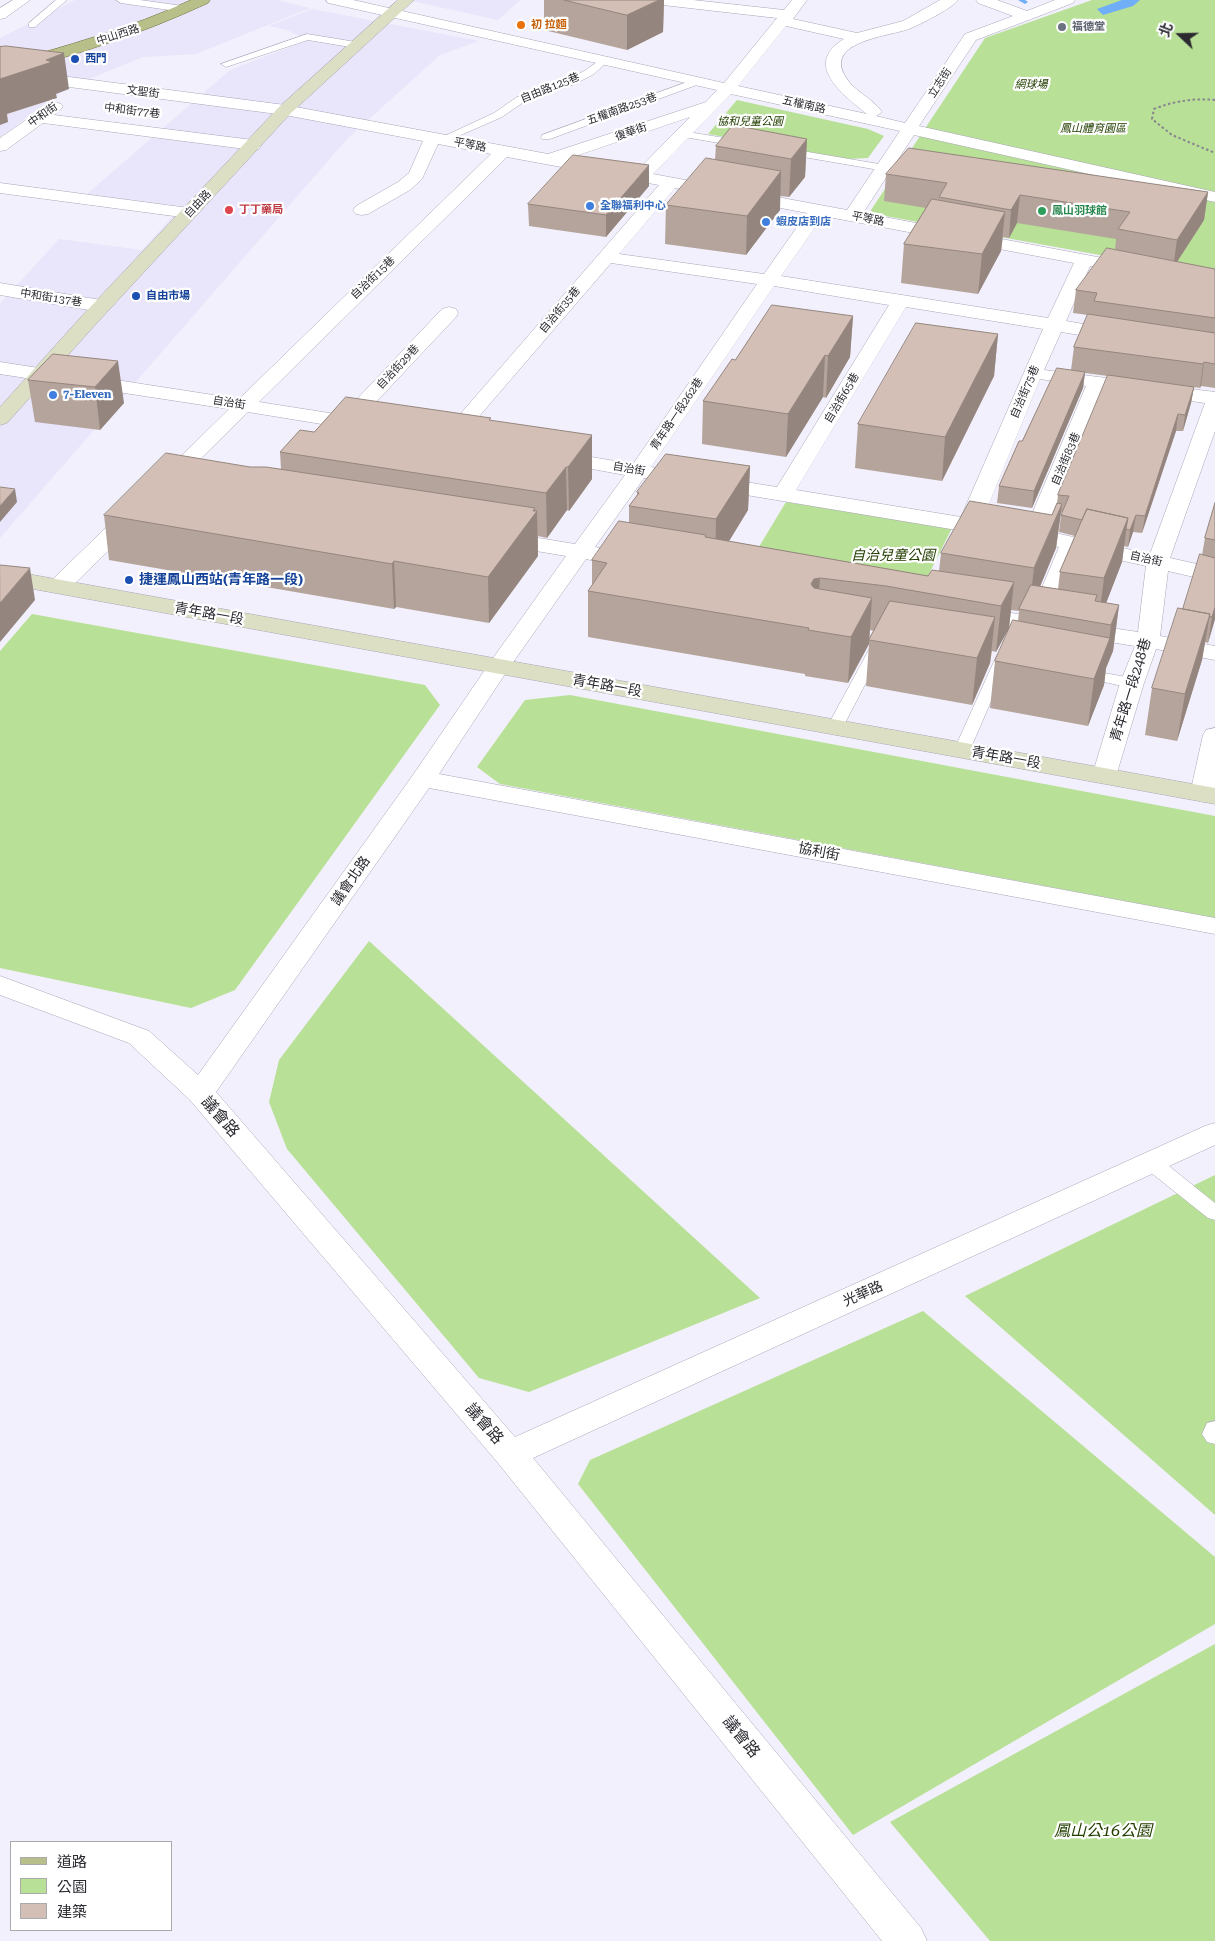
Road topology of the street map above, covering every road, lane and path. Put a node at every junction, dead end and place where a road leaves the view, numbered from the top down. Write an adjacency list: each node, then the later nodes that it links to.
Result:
1 (23, 0): 14 (street)
2 (62, 0): 17 (lane)
3 (121, 0): 13 (lane)
4 (203, 0): 13 (main road, 中山西路)
5 (333, 0): 12 (street)
6 (378, 0): 12 (street)
7 (654, 0): 16 (street)
8 (800, 0): 16 (street, 復華街)
9 (951, 0): 18 (street)
10 (983, 0): 15 (street)
11 (1068, 0): 15 (street, 立志街)
12 (400, 6): 19 (street, 自由路); 20 (street, 五權南路); 25 (street, 五權南路)
13 (183, 9): 22 (main road, 中山西路)
14 (0, 14)
15 (1028, 16): 31 (street, 立志街)
16 (786, 18): 18 (street); 25 (street, 復華街)
17 (32, 25)
18 (858, 38): 29 (street)
19 (356, 45): 21 (lane); 28 (street, 自由路)
20 (604, 60): 23 (street, 五權南路); 34 (lane, 自由路125巷)
21 (226, 64)
22 (0, 71): 24 (street, 文聖街)
23 (698, 81): 25 (street, 五權南路); 33 (lane, 五權南路253巷)
24 (87, 84): 28 (street, 文聖街); 30 (street, 中和街)
25 (731, 84): 27 (street, 復華街); 29 (street, 五權南路); 31 (street, 五權南路)
26 (1215, 100): 40 (path)
27 (712, 104): 32 (street, 復華街); 41 (street, 復華街)
28 (286, 110): 34 (street, 平等路); 35 (street, 自由路)
29 (874, 112): 31 (street, 五權南路)
30 (39, 118): 35 (street); 37 (street, 中和街)
31 (913, 125): 42 (street, 立志街); 45 (street, 五權南路); 47 (street, 五權南路)
32 (682, 134): 36 (lane); 43 (street, 復華街)
33 (546, 137)
34 (437, 139): 39 (street, 平等路); 48 (street)
35 (254, 145): 50 (street, 自由路)
36 (750, 145)
37 (0, 146)
38 (769, 148): 42 (lane)
39 (502, 151): 41 (street, 平等路); 68 (street, 自治街15巷)
40 (1215, 153)
41 (550, 160): 43 (street, 平等路)
42 (885, 168): 51 (street, 立志街)
43 (640, 177): 44 (street, 平等路)
44 (671, 182): 49 (street, 平等路); 52 (street, 自治街35巷)
45 (1215, 185)
46 (0, 188): 50 (street)
47 (1215, 197)
48 (362, 210)
49 (818, 210): 51 (street, 平等路); 55 (street, 青年路一段262巷)
50 (189, 213): 58 (street, 自由路)
51 (852, 216): 53 (street, 平等路)
52 (605, 257): 55 (street); 72 (street, 自治街35巷)
53 (1084, 260): 54 (street, 平等路); 60 (street, 自治街75巷)
54 (1149, 272)
55 (769, 280): 57 (street); 75 (street, 青年路一段262巷)
56 (0, 290): 58 (street, 中和街137巷)
57 (901, 301): 60 (street); 78 (street, 自治街65巷)
58 (101, 306): 64 (street, 自由路)
59 (449, 313): 70 (street, 自治街29巷)
60 (1054, 327): 61 (street); 63 (street, 自治街75巷)
61 (1139, 338)
62 (0, 368): 64 (street, 自治街)
63 (1033, 373): 65 (street); 79 (street, 自治街75巷)
64 (40, 375): 68 (street, 自治街); 69 (street, 自由路)
65 (1098, 382): 66 (street); 80 (street, 自治街83巷)
66 (1215, 398)
67 (1215, 403): 73 (street, 青年路一段248巷)
68 (244, 405): 70 (street, 自治街); 76 (street, 自治街15巷)
69 (0, 419)
70 (346, 422): 71 (street, 自治街)
71 (384, 428)
72 (450, 438)
73 (1208, 443): 85 (street, 青年路一段248巷)
74 (535, 453): 75 (street, 自治街)
75 (638, 471): 78 (street, 自治街); 83 (street, 青年路一段262巷)
76 (162, 485): 77 (street); 88 (street, 自治街15巷)
77 (191, 490)
78 (783, 494): 79 (street, 自治街)
79 (964, 533): 80 (street, 自治街)
80 (1034, 535): 82 (street, 自治街)
81 (483, 536): 83 (street)
82 (1072, 543): 85 (street, 自治街); 90 (street)
83 (580, 552): 84 (street); 97 (street, 青年路一段262巷)
84 (619, 558)
85 (1158, 562): 86 (street, 自治街); 92 (street, 青年路一段248巷)
86 (1215, 575)
87 (0, 576): 88 (street, 青年路一段)
88 (59, 586): 97 (street, 青年路一段)
89 (957, 612): 90 (street)
90 (1021, 632): 92 (street); 95 (lane)
91 (863, 636): 100 (lane)
92 (1148, 641): 93 (street); 99 (street, 青年路一段248巷)
93 (1215, 653)
94 (984, 656): 95 (lane)
95 (1002, 658): 96 (lane); 102 (lane)
96 (1021, 662)
97 (499, 666): 100 (street, 青年路一段); 104 (street, 議會北路)
98 (1067, 671): 99 (lane)
99 (1132, 683): 103 (street, 青年路一段248巷)
100 (835, 727): 102 (street, 青年路一段)
101 (1215, 735): 105 (street)
102 (962, 750): 103 (street, 青年路一段)
103 (1104, 776): 105 (street, 青年路一段)
104 (423, 779): 106 (street, 協利街); 108 (street, 議會北路)
105 (1209, 795)
106 (1215, 926)
107 (0, 985): 108 (street, 議會路)
108 (200, 1093): 114 (street, 議會路)
109 (1215, 1134): 110 (street, 光華路)
110 (1152, 1163): 111 (lane); 114 (street, 光華路)
111 (1215, 1213)
112 (1215, 1429): 113 (lane)
113 (1215, 1436)
114 (510, 1454): 115 (street, 議會路)
115 (907, 1941)

